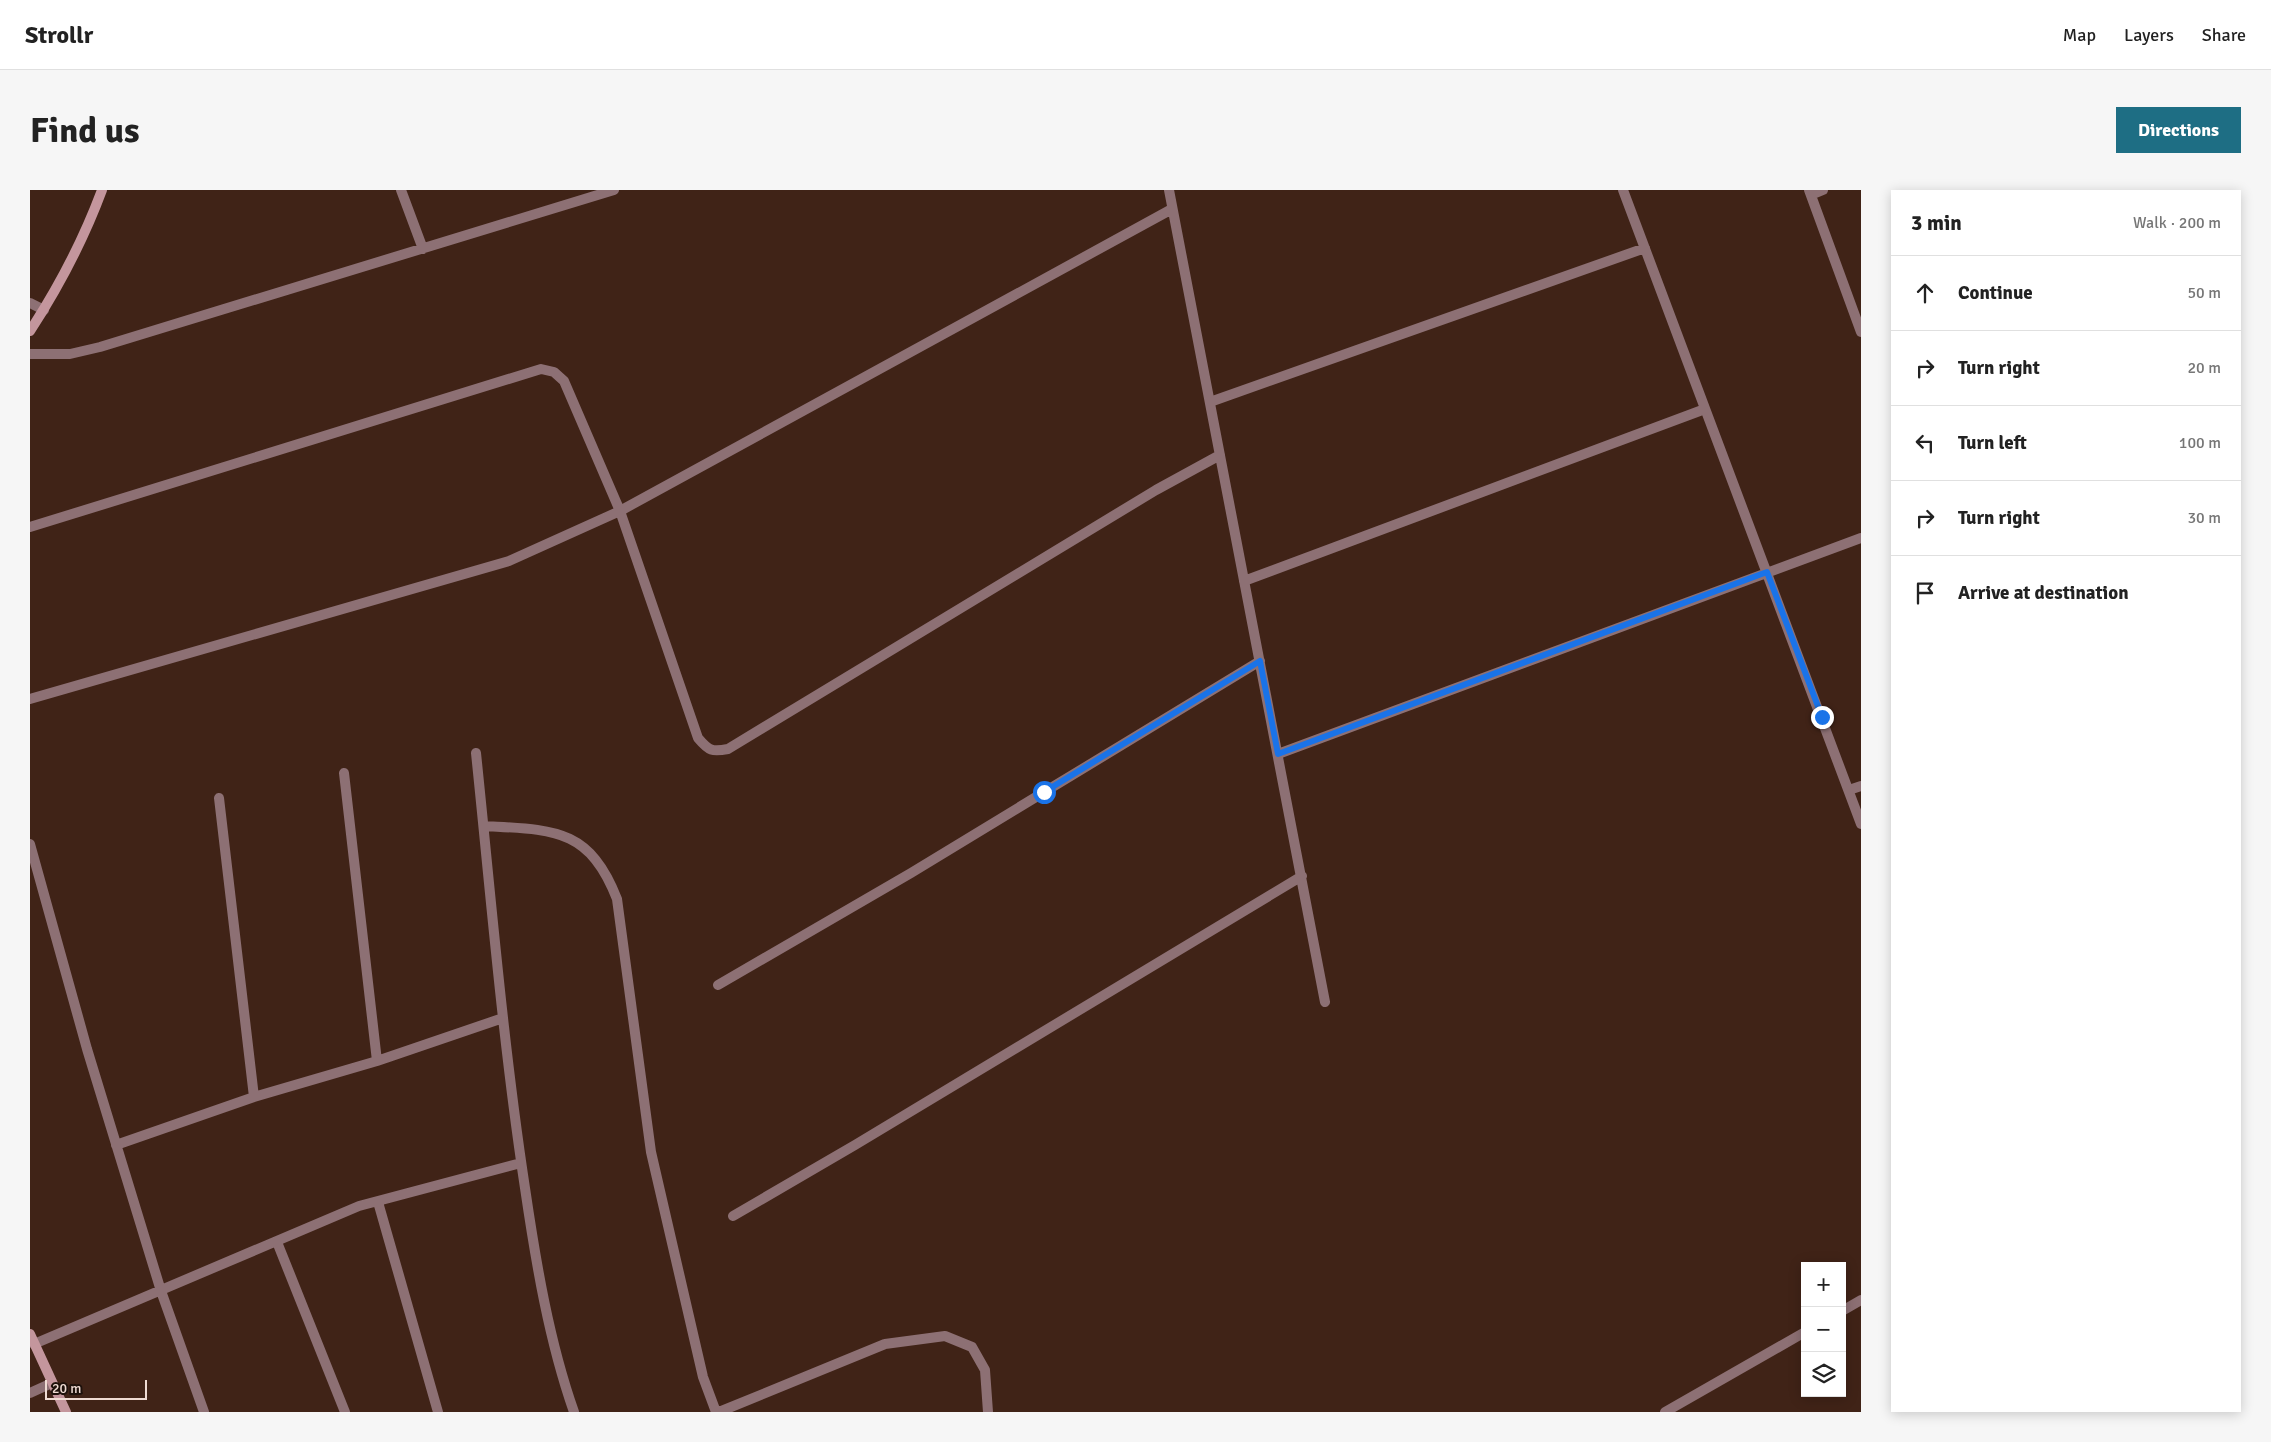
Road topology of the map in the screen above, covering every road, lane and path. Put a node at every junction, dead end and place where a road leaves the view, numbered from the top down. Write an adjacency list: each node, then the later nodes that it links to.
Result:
1 (102, 190): 12 (main road)
2 (401, 190): 9 (street)
3 (614, 190): 9 (street)
4 (1169, 190): 8 (street)
5 (1622, 190): 10 (street)
6 (1823, 190): 7 (street)
7 (1810, 192): 14 (street)
8 (1172, 209): 16 (street); 19 (street)
9 (423, 248): 15 (street)
10 (1644, 248): 16 (street); 17 (street)
11 (30, 303): 12 (street)
12 (44, 310): 13 (main road)
13 (30, 331)
14 (1861, 332)
15 (30, 354)
16 (1210, 402): 18 (street)
17 (1705, 409): 22 (street); 23 (street)
18 (1220, 455): 19 (street); 23 (street)
19 (620, 511): 20 (street); 25 (street)
20 (30, 527)
21 (1861, 538): 22 (street)
22 (1767, 572): 27 (street); 30 (street)
23 (1244, 582): 24 (street)
24 (1260, 661): 27 (street); 36 (street)
25 (30, 699)
26 (476, 753): 33 (street)
27 (1278, 754): 35 (street)
28 (344, 773): 39 (street)
29 (1861, 786): 30 (street)
30 (1849, 790): 32 (street)
31 (219, 798): 40 (street)
32 (1861, 824)
33 (484, 826): 38 (street); 58 (street)
34 (30, 844): 41 (street)
35 (1302, 876): 37 (street); 44 (street)
36 (718, 985)
37 (1325, 1002)
38 (503, 1018): 39 (street); 42 (street)
39 (376, 1061): 40 (street)
40 (254, 1097): 41 (street)
41 (116, 1145): 46 (street)
42 (521, 1163): 43 (street); 57 (street)
43 (378, 1202): 45 (street); 56 (street)
44 (733, 1216)
45 (277, 1242): 46 (street); 55 (street)
46 (161, 1291): 50 (street); 54 (street)
47 (1861, 1300): 48 (street)
48 (1846, 1309)
49 (1801, 1334): 60 (street)
50 (32, 1339): 51 (main road)
51 (52, 1383): 52 (street); 53 (main road)
52 (30, 1393)
53 (66, 1412)
54 (204, 1412)
55 (345, 1412)
56 (438, 1412)
57 (574, 1412)
58 (718, 1412): 59 (street)
59 (988, 1412)
60 (1665, 1412)

